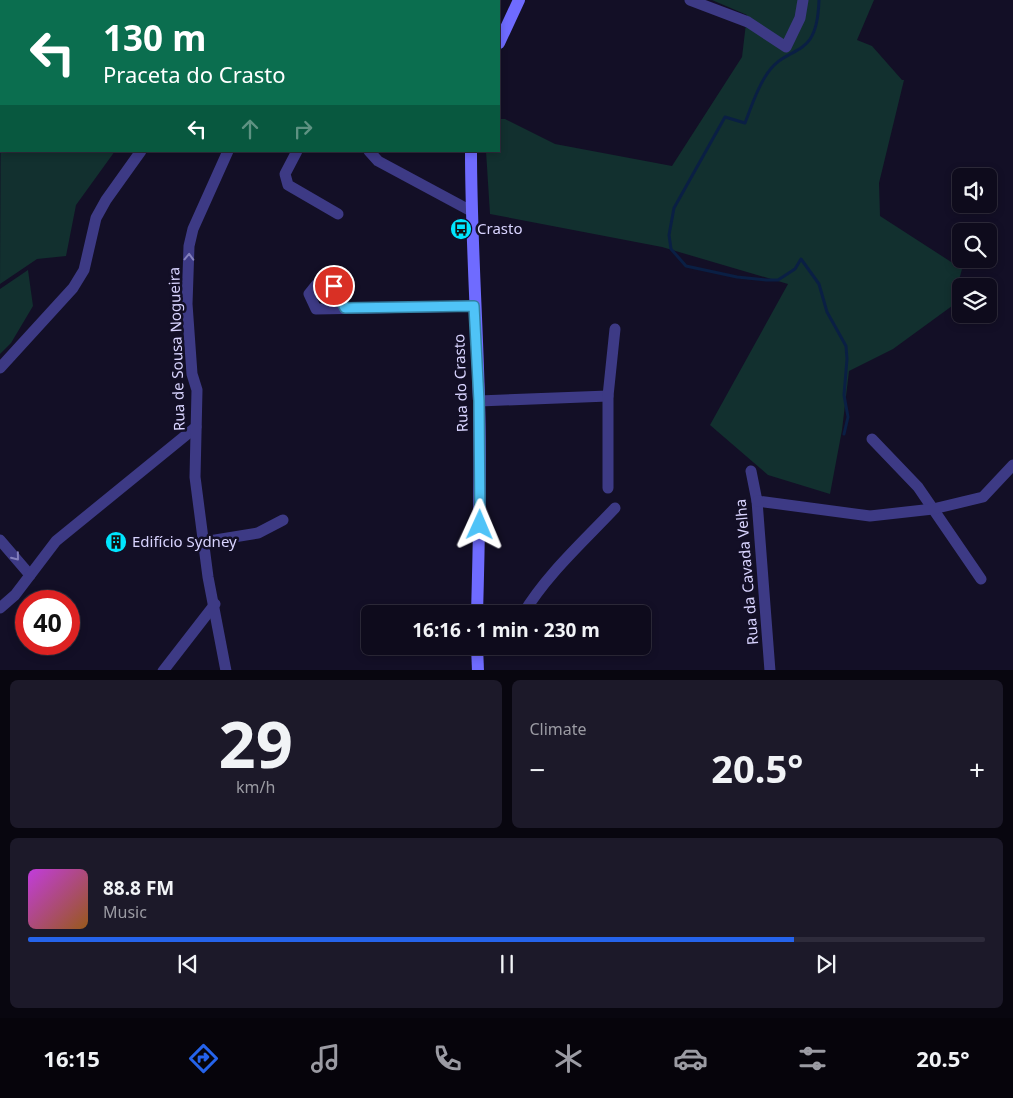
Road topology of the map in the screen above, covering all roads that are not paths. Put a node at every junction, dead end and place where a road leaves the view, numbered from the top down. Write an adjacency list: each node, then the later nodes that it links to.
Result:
1 (519, 0): 4 (street)
2 (690, 0): 3 (street)
3 (803, 0)
4 (500, 41)
5 (140, 152): 15 (street)
6 (228, 152): 18 (street, Rua de Sousa Nogueira, one-way to 6)
7 (296, 152): 11 (street)
8 (370, 152): 10 (street)
9 (471, 152): 10 (street, Rua do Crasto)
10 (471, 211): 12 (street, Rua do Crasto)
11 (338, 214)
12 (474, 306): 13 (street); 17 (street, Rua do Crasto)
13 (345, 308)
14 (616, 329): 16 (street)
15 (0, 368)
16 (608, 396): 17 (street); 22 (street)
17 (479, 401): 32 (street, Rua do Crasto)
18 (196, 427): 28 (street, Rua de Sousa Nogueira); 29 (street)
19 (872, 439): 25 (street)
20 (1013, 465): 25 (street)
21 (751, 471): 23 (street, Rua da Cavada Velha)
22 (608, 488)
23 (757, 501): 25 (street); 39 (street, Rua da Cavada Velha)
24 (615, 508): 33 (street)
25 (933, 509): 30 (street)
26 (283, 520): 28 (street)
27 (0, 540): 29 (street, one-way to 29)
28 (203, 542): 31 (street, Rua de Sousa Nogueira)
29 (30, 575): 34 (street)
30 (981, 579)
31 (215, 604): 36 (street); 37 (street, Rua de Sousa Nogueira)
32 (477, 605)
33 (528, 605)
34 (0, 608)
35 (477, 655): 38 (street)
36 (163, 670)
37 (226, 670)
38 (478, 670)
39 (770, 670)

